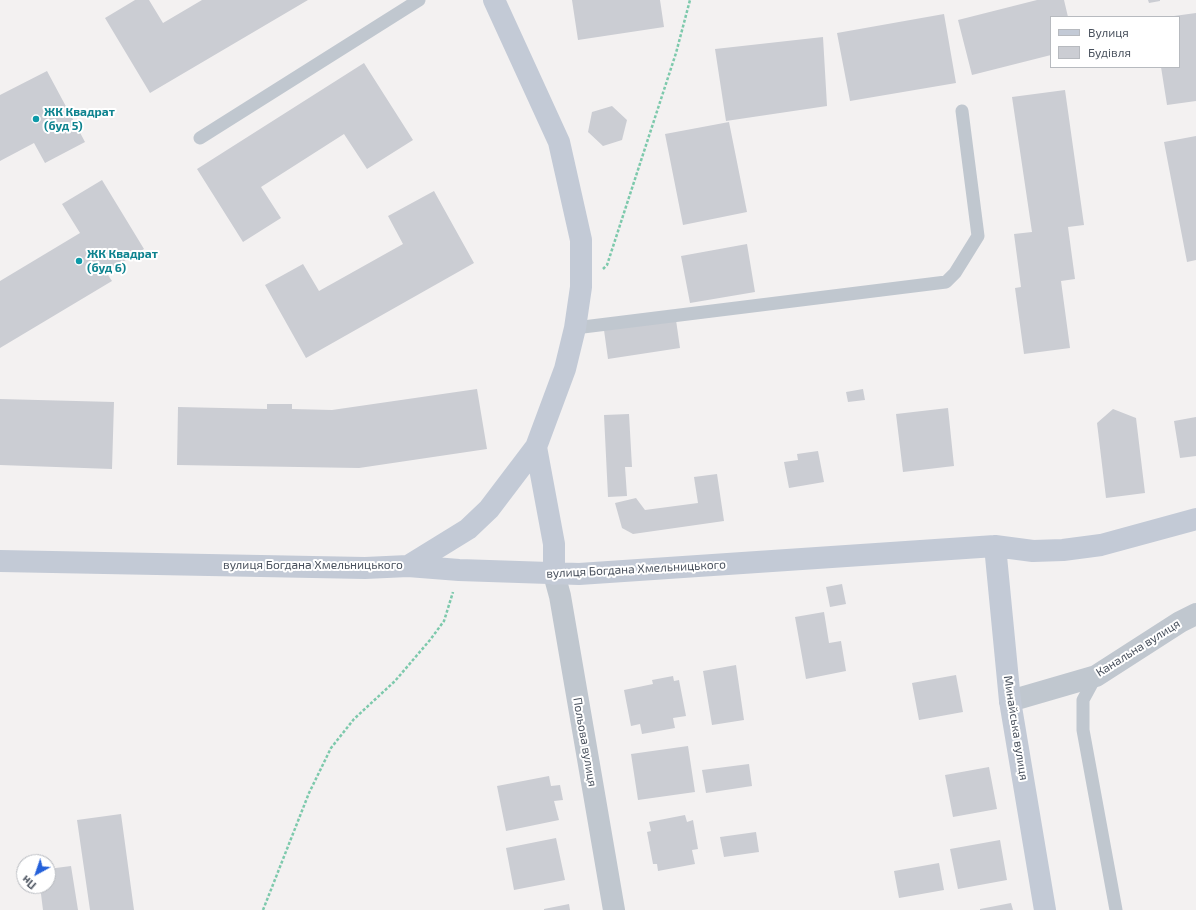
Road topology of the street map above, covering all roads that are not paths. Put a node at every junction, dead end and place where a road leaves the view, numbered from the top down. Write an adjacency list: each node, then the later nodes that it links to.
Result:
1 (419, 0): 4 (lane)
2 (494, 0): 5 (street)
3 (962, 111): 5 (lane)
4 (200, 138)
5 (575, 328): 6 (street)
6 (536, 447): 10 (street); 11 (street)
7 (1196, 519): 8 (street, вулиця Богдана Хмельницького)
8 (995, 546): 11 (street, вулиця Богдана Хмельницького); 14 (street, Минайська вулиця)
9 (0, 561): 10 (street, вулиця Богдана Хмельницького)
10 (408, 566): 11 (street, вулиця Богдана Хмельницького)
11 (554, 574): 15 (street, Польова вулиця)
12 (1196, 614): 13 (street, Канальна вулиця)
13 (1096, 676): 14 (street, Канальна вулиця); 17 (lane)
14 (1010, 701): 16 (street, Минайська вулиця)
15 (614, 910)
16 (1045, 910)
17 (1116, 910)

